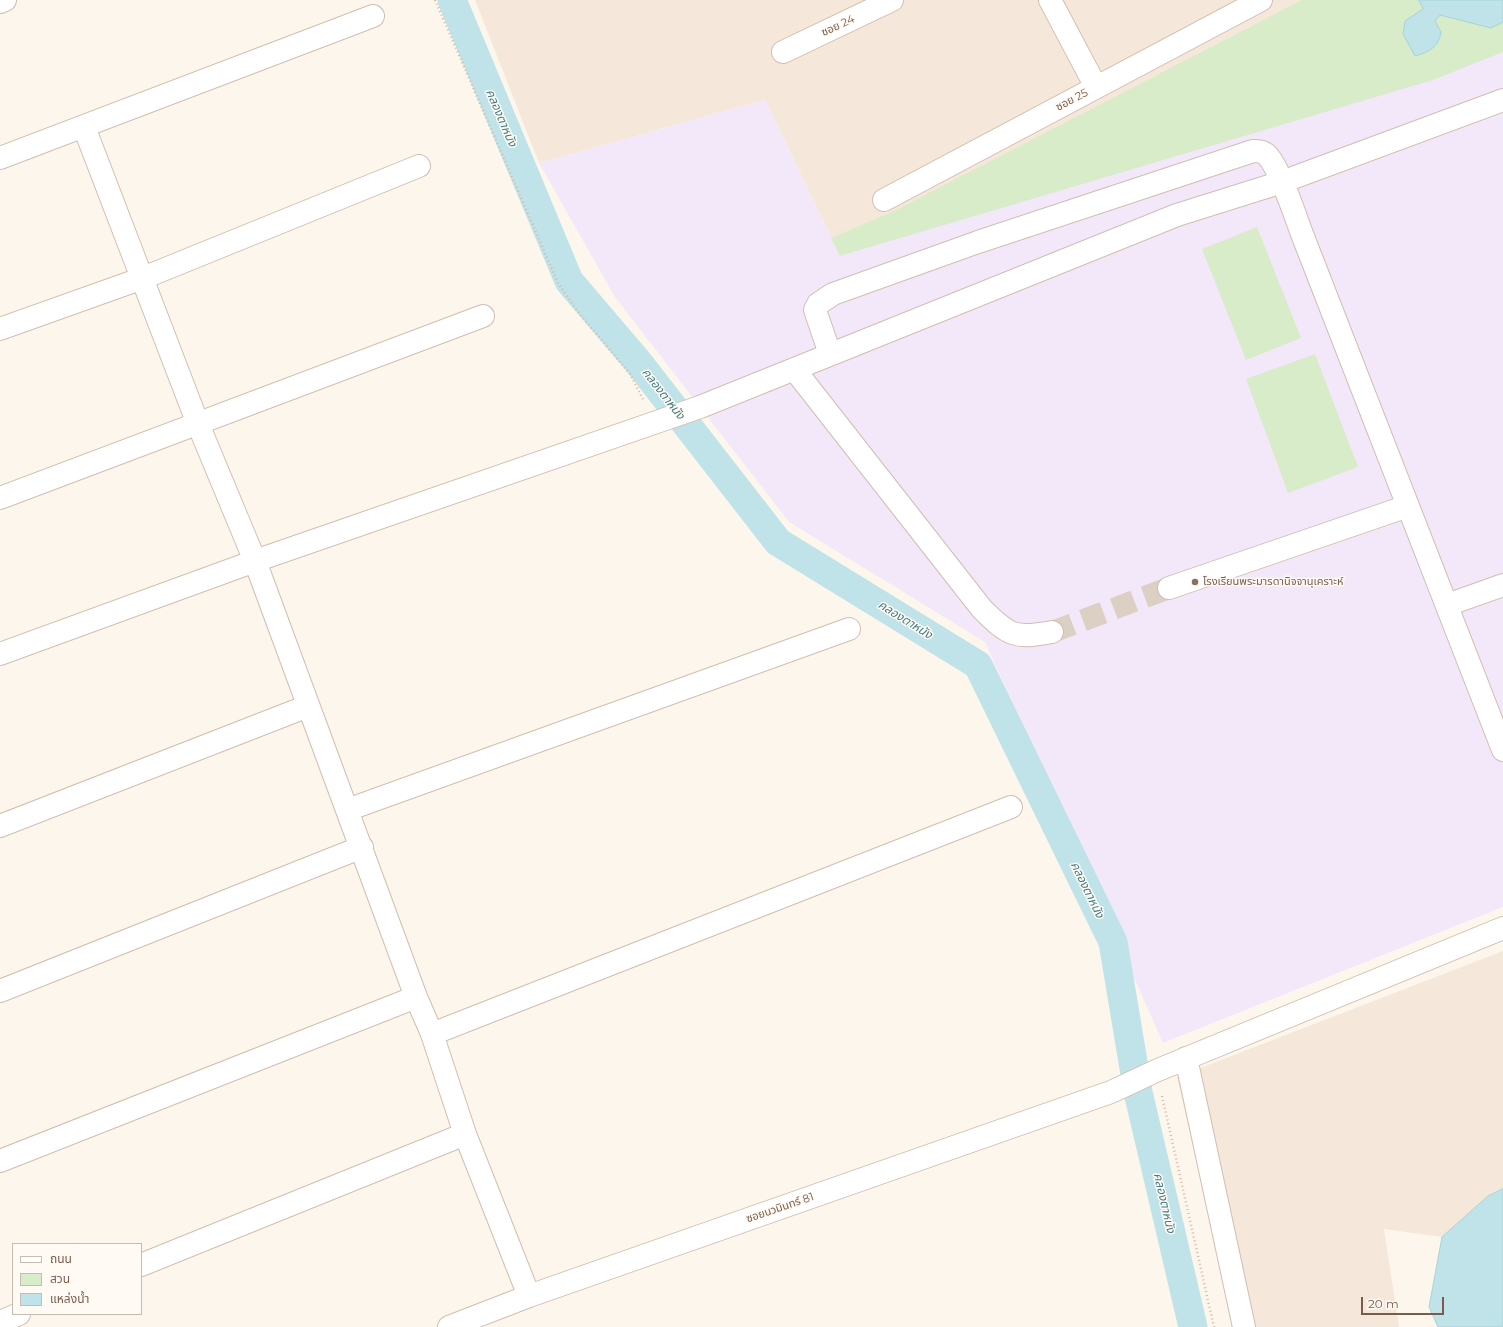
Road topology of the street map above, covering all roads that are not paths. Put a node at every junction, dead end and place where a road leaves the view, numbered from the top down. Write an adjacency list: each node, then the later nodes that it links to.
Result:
1 (4, 0): 5 (street)
2 (892, 0): 7 (street, ซอย 24)
3 (1050, 0): 8 (street)
4 (1261, 0): 8 (street, ซอย 25)
5 (0, 2)
6 (373, 16): 10 (street)
7 (783, 52)
8 (1096, 87): 14 (street, ซอย 25)
9 (1503, 100): 13 (street)
10 (84, 127): 11 (street); 15 (street)
11 (0, 158)
12 (419, 166): 15 (street)
13 (1282, 182): 18 (street); 18 (street); 22 (street)
14 (884, 200)
15 (143, 278): 17 (street); 20 (street)
16 (483, 316): 20 (street)
17 (0, 329)
18 (830, 354): 19 (street)
19 (794, 369): 23 (street); 28 (street)
20 (198, 424): 21 (street); 23 (street)
21 (0, 498)
22 (1408, 506): 25 (street); 26 (street)
23 (255, 561): 29 (street); 30 (street)
24 (1503, 585): 26 (street)
25 (1169, 588)
26 (1447, 605): 31 (street)
27 (849, 629): 33 (street)
28 (1052, 632)
29 (0, 654)
30 (308, 706): 33 (street); 34 (street)
31 (1503, 750)
32 (1011, 807): 39 (street)
33 (347, 810): 35 (street)
34 (0, 826)
35 (362, 847): 37 (street); 38 (street)
36 (1503, 928): 40 (street, ซอยนวมินทร์ 81)
37 (0, 991)
38 (416, 997): 39 (street); 42 (street)
39 (432, 1034): 41 (street)
40 (1186, 1058): 44 (street, ซอยนวมินทร์ 81); 48 (street)
41 (465, 1134): 43 (street); 44 (street)
42 (0, 1161)
43 (142, 1265)
44 (529, 1296): 47 (street, ซอยนวมินทร์ 81)
45 (17, 1315): 46 (street)
46 (0, 1322)
47 (449, 1327)
48 (1244, 1327)

